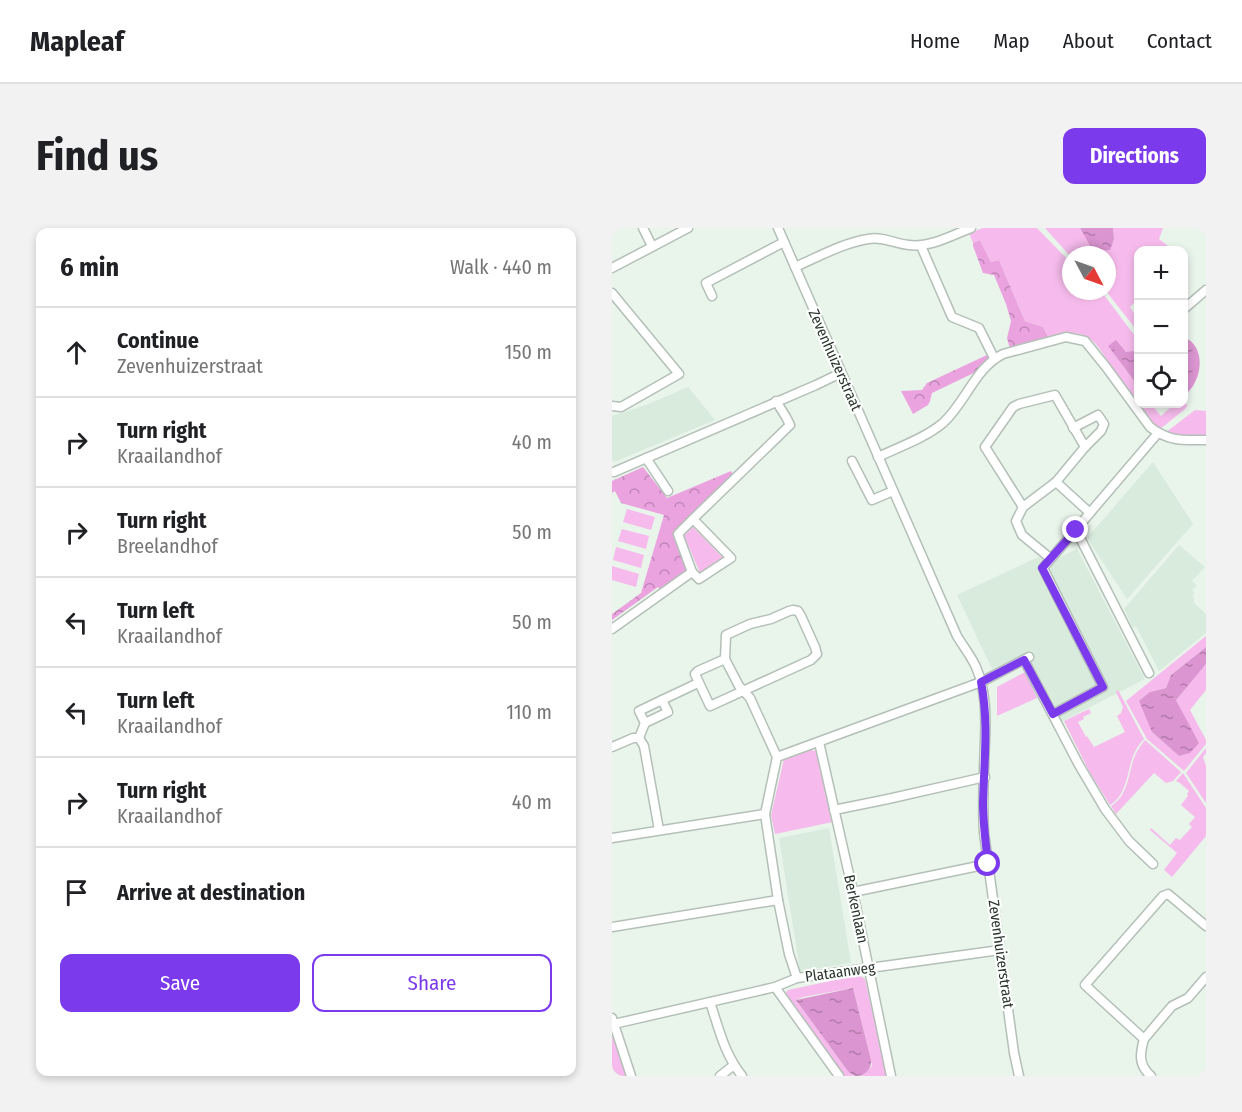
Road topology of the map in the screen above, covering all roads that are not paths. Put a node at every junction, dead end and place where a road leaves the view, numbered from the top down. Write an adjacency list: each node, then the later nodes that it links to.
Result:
1 (643, 228): 8 (street)
2 (688, 228): 8 (street)
3 (778, 228): 7 (street, Zevenhuizerstraat)
4 (863, 228): 6 (street)
5 (971, 228): 9 (street)
6 (868, 239): 9 (street); 10 (street)
7 (784, 242): 10 (street, Zevenhuizerstraat); 14 (street)
8 (652, 246): 11 (street)
9 (921, 246): 16 (street)
10 (795, 267): 17 (street, Zevenhuizerstraat)
11 (612, 268)
12 (1206, 290): 15 (street)
13 (612, 292): 19 (street)
14 (712, 296)
15 (1188, 306)
16 (994, 358): 21 (street); 24 (street)
17 (841, 373): 18 (street); 24 (street, Zevenhuizerstraat)
18 (776, 401): 25 (street); 33 (street)
19 (612, 406)
20 (1073, 428): 23 (street); 23 (street); 31 (street)
21 (1158, 433): 22 (street); 32 (street)
22 (1206, 440)
23 (1085, 447): 28 (street)
24 (878, 457): 30 (street, Zevenhuizerstraat)
25 (646, 458): 27 (street); 29 (street)
26 (852, 461): 30 (street)
27 (614, 472)
28 (1056, 482): 31 (street); 32 (street)
29 (668, 491)
30 (893, 491): 40 (street, Zevenhuizerstraat)
31 (1023, 507): 35 (street)
32 (1090, 513): 34 (street)
33 (693, 519): 36 (street); 36 (street)
34 (1076, 530): 35 (street); 39 (street)
35 (1050, 558): 44 (street)
36 (692, 572): 37 (street)
37 (612, 629)
38 (725, 659): 41 (street); 42 (street); 42 (street)
39 (1149, 673)
40 (981, 682): 44 (street); 47 (street); 50 (street, Zevenhuizerstraat)
41 (698, 683): 42 (street); 43 (street)
42 (744, 691): 49 (street)
43 (662, 700): 45 (street); 45 (street)
44 (1053, 714): 56 (street)
45 (645, 723): 46 (street)
46 (639, 738): 48 (street); 53 (street)
47 (819, 741): 49 (street); 51 (street, Berkenlaan)
48 (612, 747)
49 (777, 757): 52 (street)
50 (985, 777): 51 (street); 55 (street, Zevenhuizerstraat)
51 (834, 810): 57 (street, Berkenlaan)
52 (765, 814): 53 (street); 58 (street)
53 (659, 830): 54 (street)
54 (612, 838)
55 (988, 864): 57 (street); 61 (street, Zevenhuizerstraat)
56 (1153, 864)
57 (853, 892): 62 (street, Berkenlaan)
58 (778, 900): 60 (street); 64 (street)
59 (1206, 926): 68 (street)
60 (612, 927)
61 (1000, 950): 62 (street, Plataanweg); 75 (street, Zevenhuizerstraat)
62 (868, 968): 64 (street, Plataanweg); 74 (street, Berkenlaan)
63 (1206, 977): 68 (street)
64 (797, 978): 65 (street, Plataanweg)
65 (775, 987): 66 (street, Plataanweg); 73 (street)
66 (710, 1002): 67 (street, Plataanweg); 69 (street)
67 (613, 1021): 70 (street)
68 (1144, 1038): 76 (street)
69 (734, 1065): 71 (street); 72 (street)
70 (631, 1076)
71 (720, 1076)
72 (742, 1076)
73 (840, 1076)
74 (891, 1076)
75 (1019, 1076)
76 (1151, 1076)

